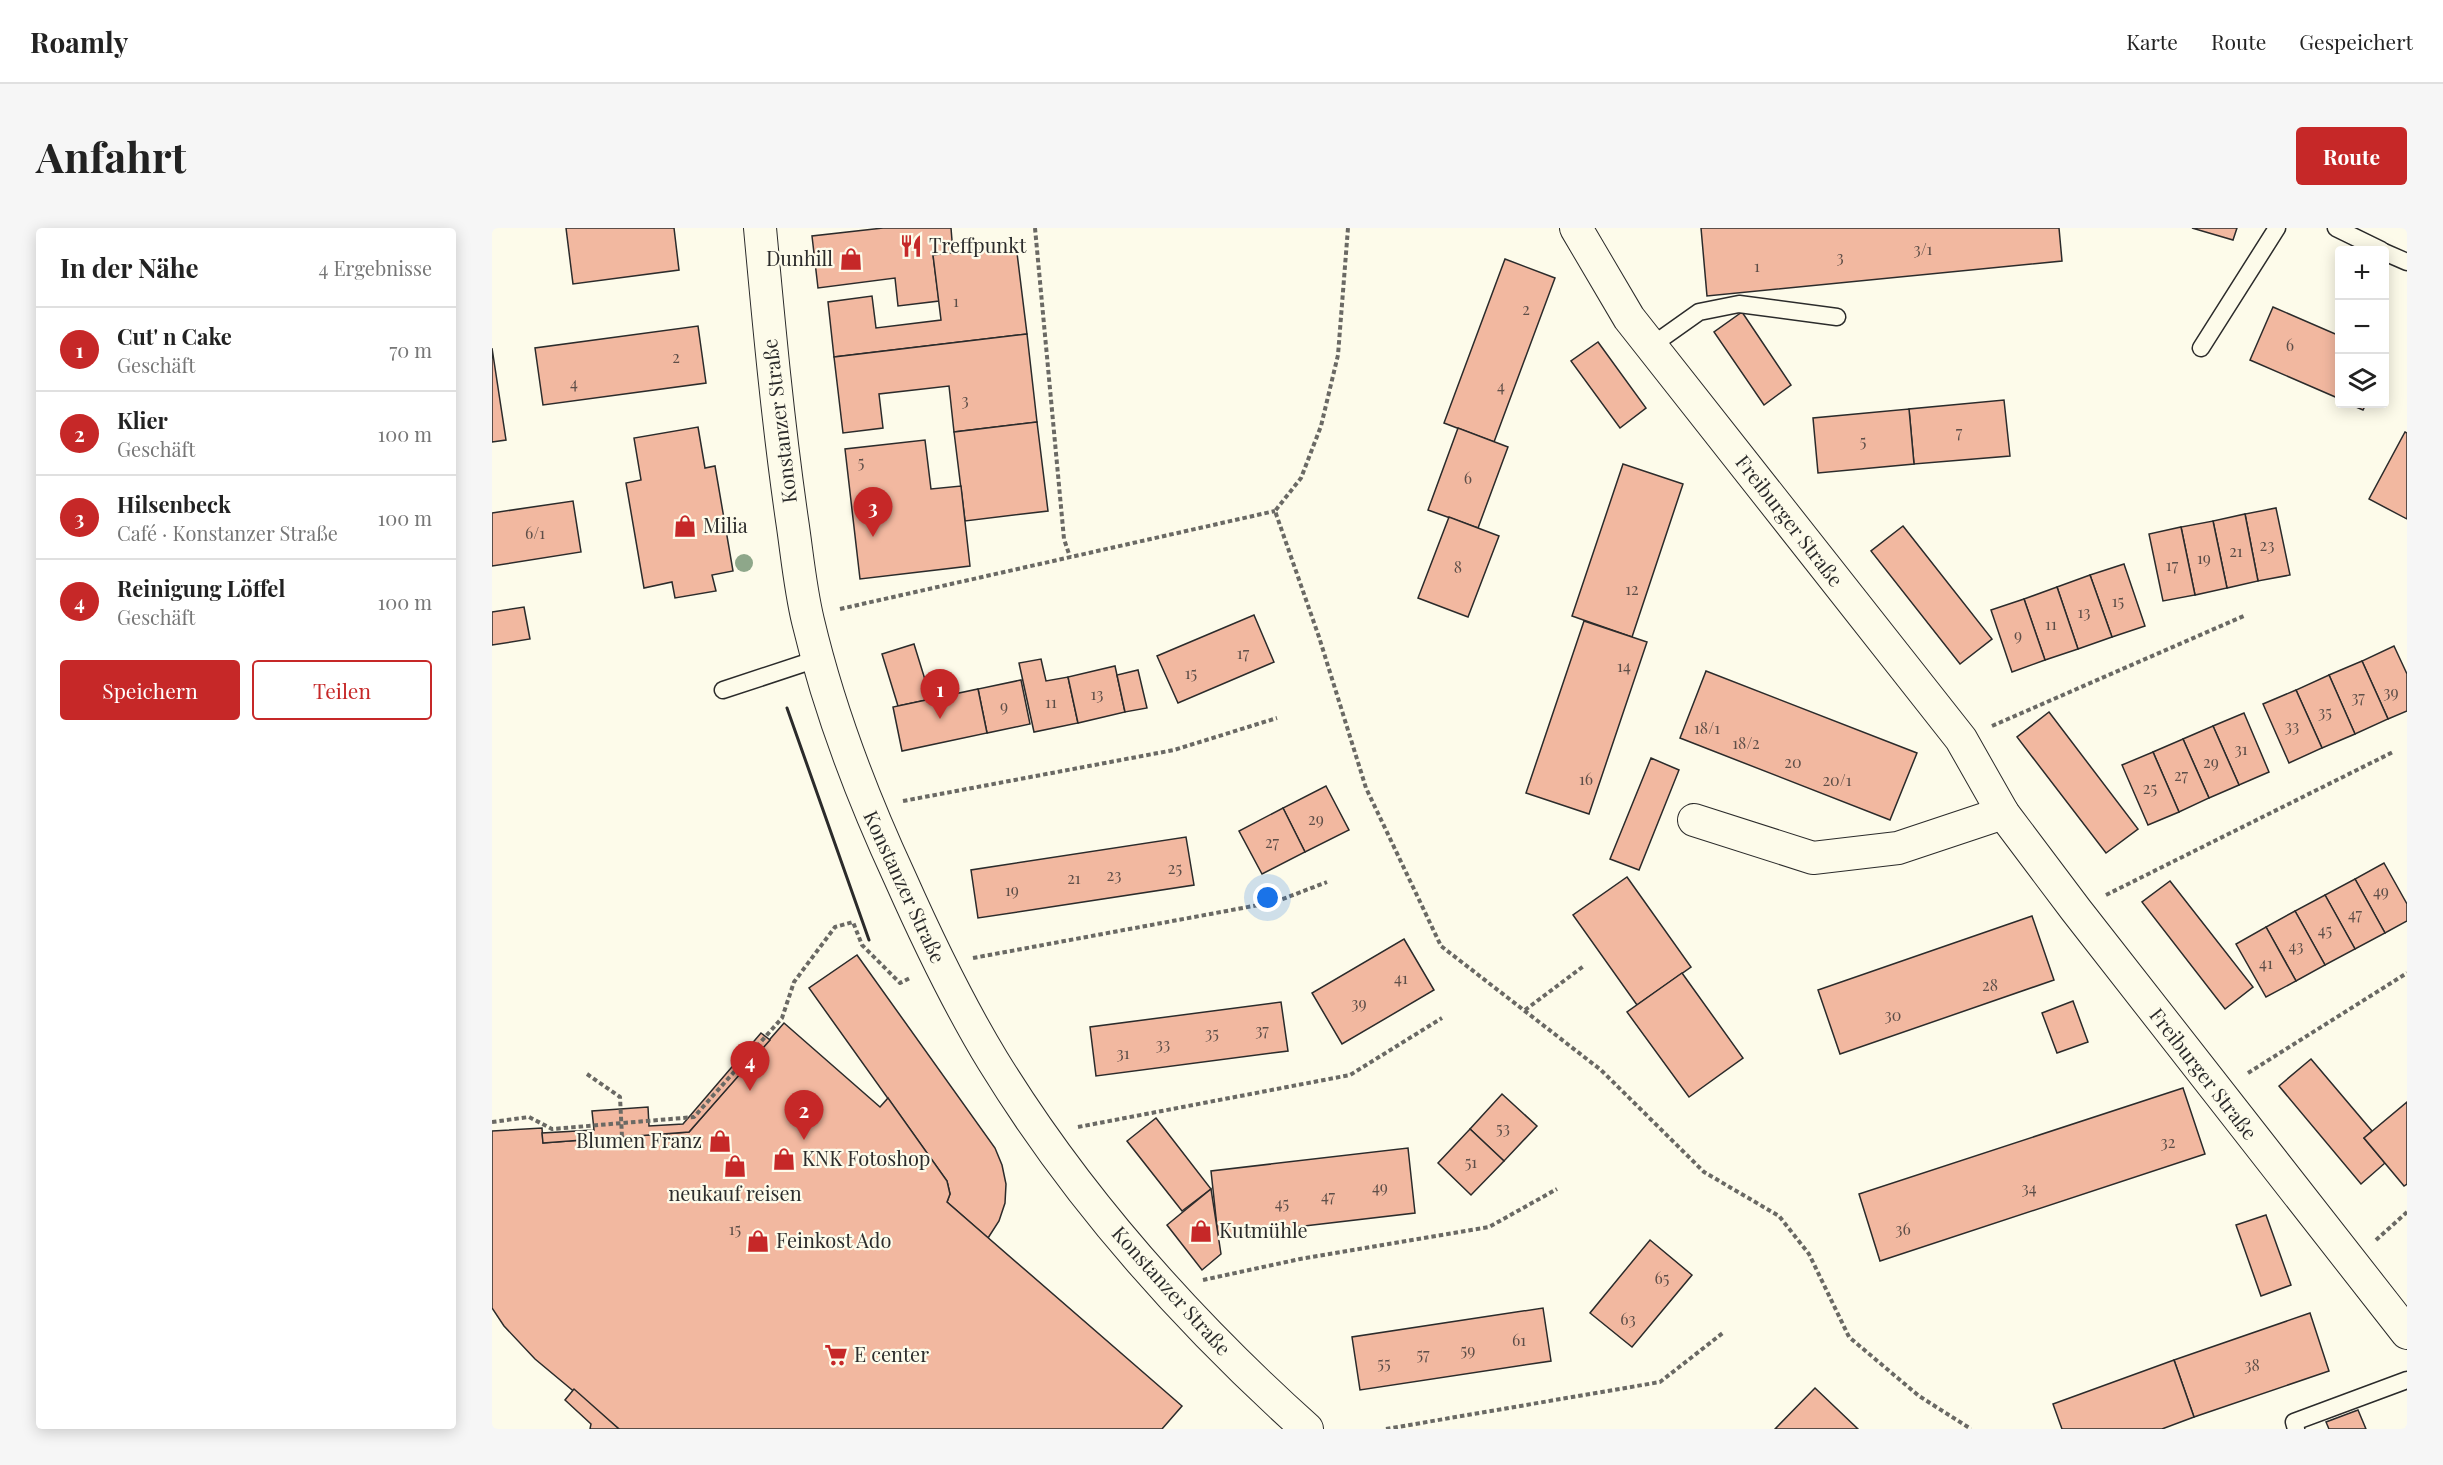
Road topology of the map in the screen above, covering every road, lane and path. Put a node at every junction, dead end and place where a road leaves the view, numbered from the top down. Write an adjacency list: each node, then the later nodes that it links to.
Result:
1 (760, 228): 16 (street, Konstanzer Straße)
2 (1035, 228): 14 (path)
3 (1348, 228): 13 (path)
4 (1576, 228): 11 (street, Freiburger Straße)
5 (2277, 228): 12 (lane)
6 (2336, 228): 7 (lane)
7 (2373, 246)
8 (2389, 254): 9 (lane)
9 (2407, 262)
10 (1837, 317): 11 (lane)
11 (1651, 346): 20 (street, Freiburger Straße)
12 (2201, 348)
13 (1275, 511): 14 (path); 30 (path)
14 (1070, 557): 16 (path)
15 (2246, 615): 20 (path)
16 (807, 616): 17 (street, Konstanzer Straße)
17 (818, 659): 18 (lane); 22 (street, Konstanzer Straße)
18 (723, 690)
19 (1277, 718): 22 (path)
20 (1961, 739): 23 (street, Freiburger Straße)
21 (2393, 752): 26 (path)
22 (867, 807): 27 (street, Konstanzer Straße)
23 (2003, 813): 24 (street); 26 (street, Freiburger Straße)
24 (1694, 820)
25 (1327, 882): 27 (path)
26 (2076, 910): 33 (street, Freiburger Straße)
27 (939, 964): 35 (path); 36 (street, Konstanzer Straße)
28 (1585, 965): 30 (path)
29 (2407, 973): 33 (path)
30 (1525, 1010): 45 (path)
31 (1442, 1018): 36 (path)
32 (587, 1074): 35 (path)
33 (2217, 1093): 41 (street, Freiburger Straße)
34 (492, 1122): 35 (path)
35 (621, 1123): 37 (path)
36 (1041, 1134): 39 (street, Konstanzer Straße)
37 (622, 1137)
38 (1557, 1189): 39 (path)
39 (1164, 1288): 43 (street, Konstanzer Straße)
40 (1724, 1332): 44 (path)
41 (2407, 1333)
42 (2407, 1380): 46 (lane)
43 (1307, 1429)
44 (1386, 1429)
45 (1971, 1429)
46 (2296, 1429)

